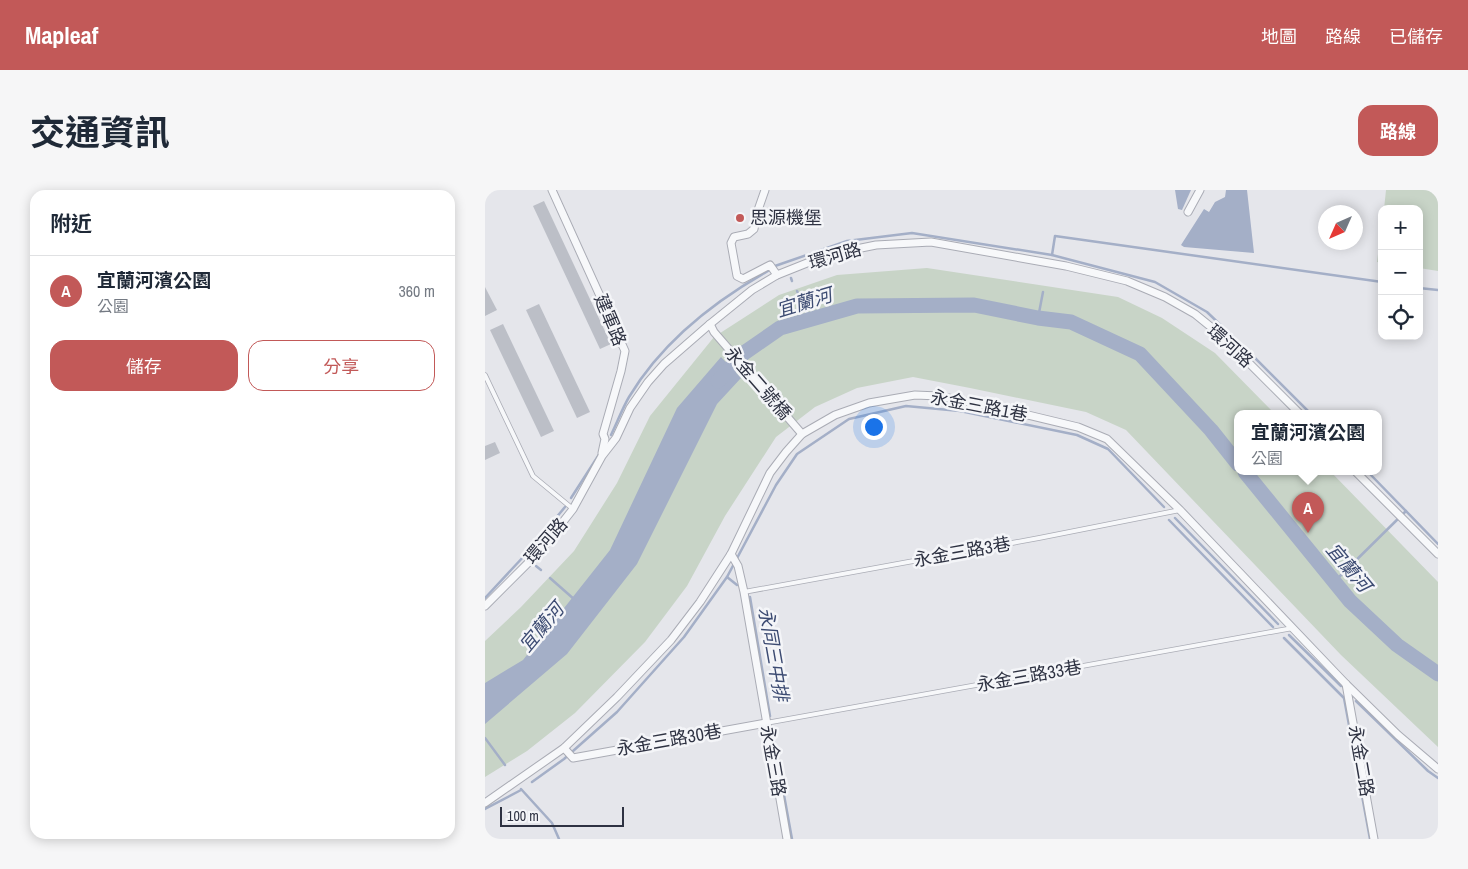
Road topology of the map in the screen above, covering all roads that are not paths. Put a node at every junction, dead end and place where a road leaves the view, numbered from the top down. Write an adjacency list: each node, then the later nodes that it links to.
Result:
1 (552, 190): 10 (street, 建軍路)
2 (765, 190): 5 (street)
3 (1200, 190): 4 (street)
4 (1188, 212)
5 (777, 275): 6 (street, 環河路); 8 (street, 環河路)
6 (710, 324): 9 (street, 永金二號橋); 10 (street, 環河路)
7 (485, 375): 12 (lane)
8 (1295, 410)
9 (802, 434): 13 (street, 永金三路1巷); 14 (street, 永金三路1巷)
10 (602, 456): 12 (street, 環河路)
11 (1359, 475): 15 (street)
12 (573, 510): 17 (street, 環河路)
13 (1180, 510): 16 (lane, 永金三路3巷); 18 (street, 永金三路1巷)
14 (731, 554): 16 (street, 永金三路); 21 (street, 永金三路1巷)
15 (1438, 554)
16 (744, 592): 20 (street, 永金三路)
17 (485, 606)
18 (1293, 628): 19 (street, 永金三路1巷); 20 (lane, 永金三路33巷)
19 (1346, 684): 22 (street, 永金三路1巷); 25 (street, 永金二路)
20 (766, 723): 21 (street, 永金三路30巷); 24 (street, 永金三路)
21 (564, 748): 23 (street, 永金三路1巷)
22 (1438, 769)
23 (485, 802)
24 (787, 839)
25 (1374, 839)

